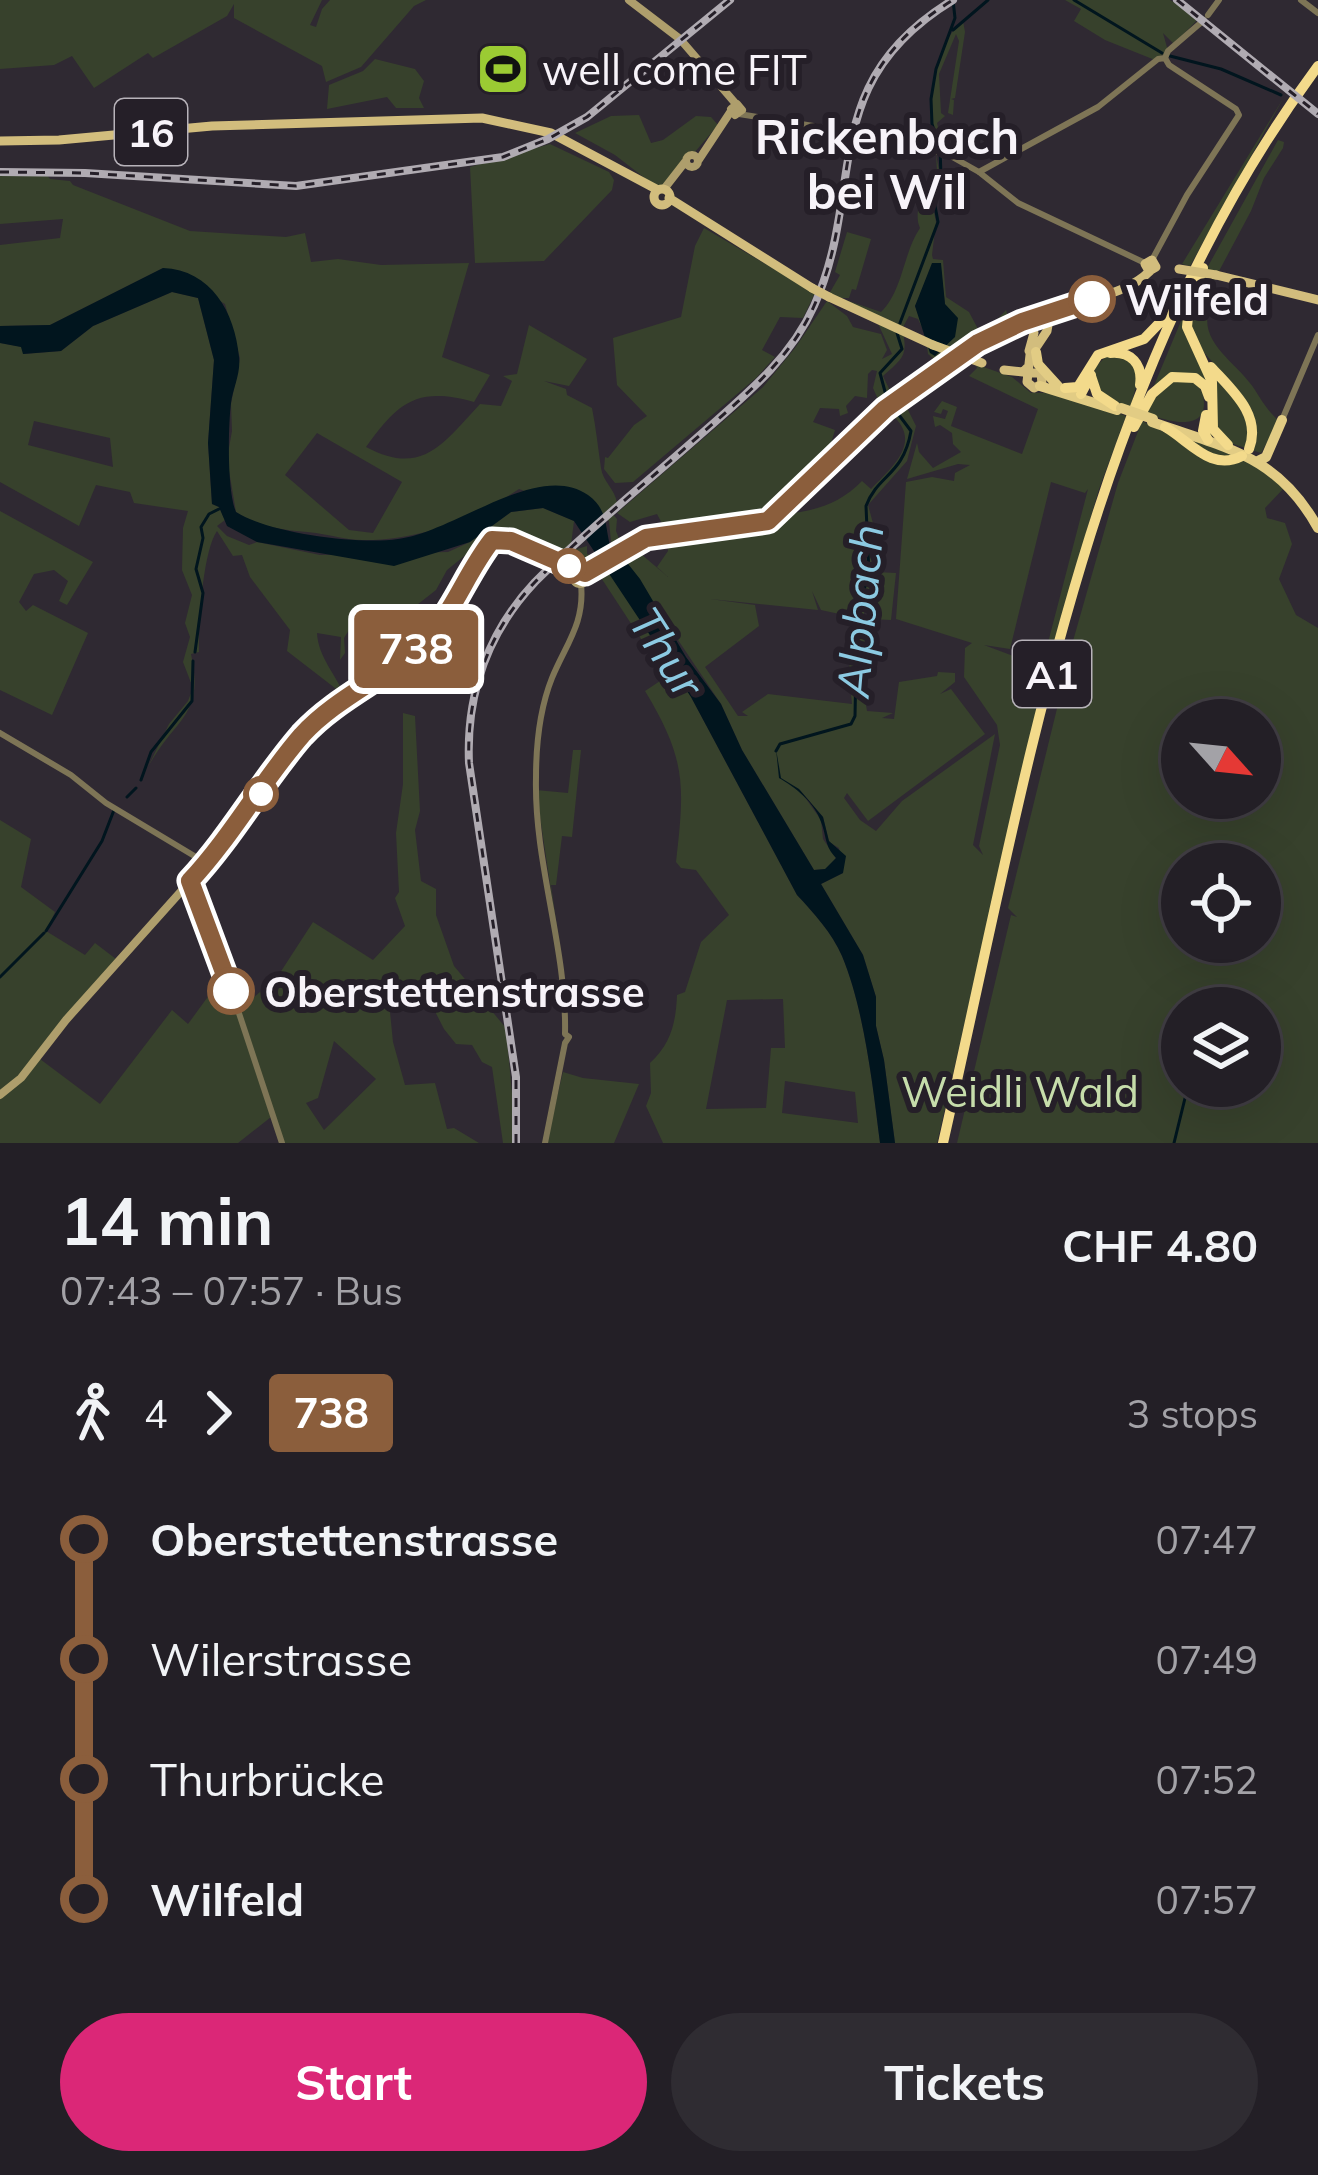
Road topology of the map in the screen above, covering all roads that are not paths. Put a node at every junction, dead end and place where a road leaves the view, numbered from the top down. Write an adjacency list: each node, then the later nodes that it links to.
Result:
1 (629, 0): 8 (main road)
2 (1219, 0): 5 (street)
3 (1301, 0): 4 (street)
4 (1318, 13)
5 (1165, 58): 10 (street); 13 (street)
6 (1318, 66): 14 (highway, A1)
7 (1318, 75): 12 (highway, A1)
8 (736, 110): 10 (street, bridge); 11 (main road)
9 (0, 141): 11 (main road, 16)
10 (980, 172): 13 (street)
11 (663, 195): 21 (main road, 16, bridge)
12 (1206, 260): 20 (highway); 25 (highway, A1)
13 (1151, 266): 15 (main road, bridge); 17 (main road)
14 (1191, 278): 22 (highway); 25 (highway, A1)
15 (1318, 300)
16 (1019, 324): 17 (main road); 17 (main road); 19 (main road); 34 (main road)
17 (1039, 325): 19 (main road); 19 (main road); 23 (main road)
18 (1318, 335): 26 (street)
19 (1034, 349): 21 (main road); 23 (main road); 23 (highway)
20 (1196, 351): 31 (highway); 31 (highway)
21 (1007, 371): 23 (main road, 16); 23 (main road)
22 (1088, 375): 23 (highway); 25 (highway); 25 (highway)
23 (1052, 385): 25 (highway)
24 (1208, 403): 25 (highway); 29 (highway); 30 (highway)
25 (1121, 412): 27 (highway, bridge); 42 (highway, A1)
26 (1282, 420): 32 (highway)
27 (1152, 421): 28 (highway); 29 (highway)
28 (1166, 427): 30 (highway); 31 (highway)
29 (1187, 430): 30 (highway)
30 (1206, 437): 31 (highway)
31 (1235, 448): 32 (highway)
32 (1258, 460): 33 (highway)
33 (1318, 528)
34 (578, 573): 35 (main road); 37 (main road)
35 (581, 584): 41 (street)
36 (0, 733): 37 (street)
37 (206, 863): 38 (main road)
38 (190, 881): 39 (main road); 40 (street)
39 (0, 1095)
40 (282, 1143)
41 (545, 1143)
42 (946, 1143)

